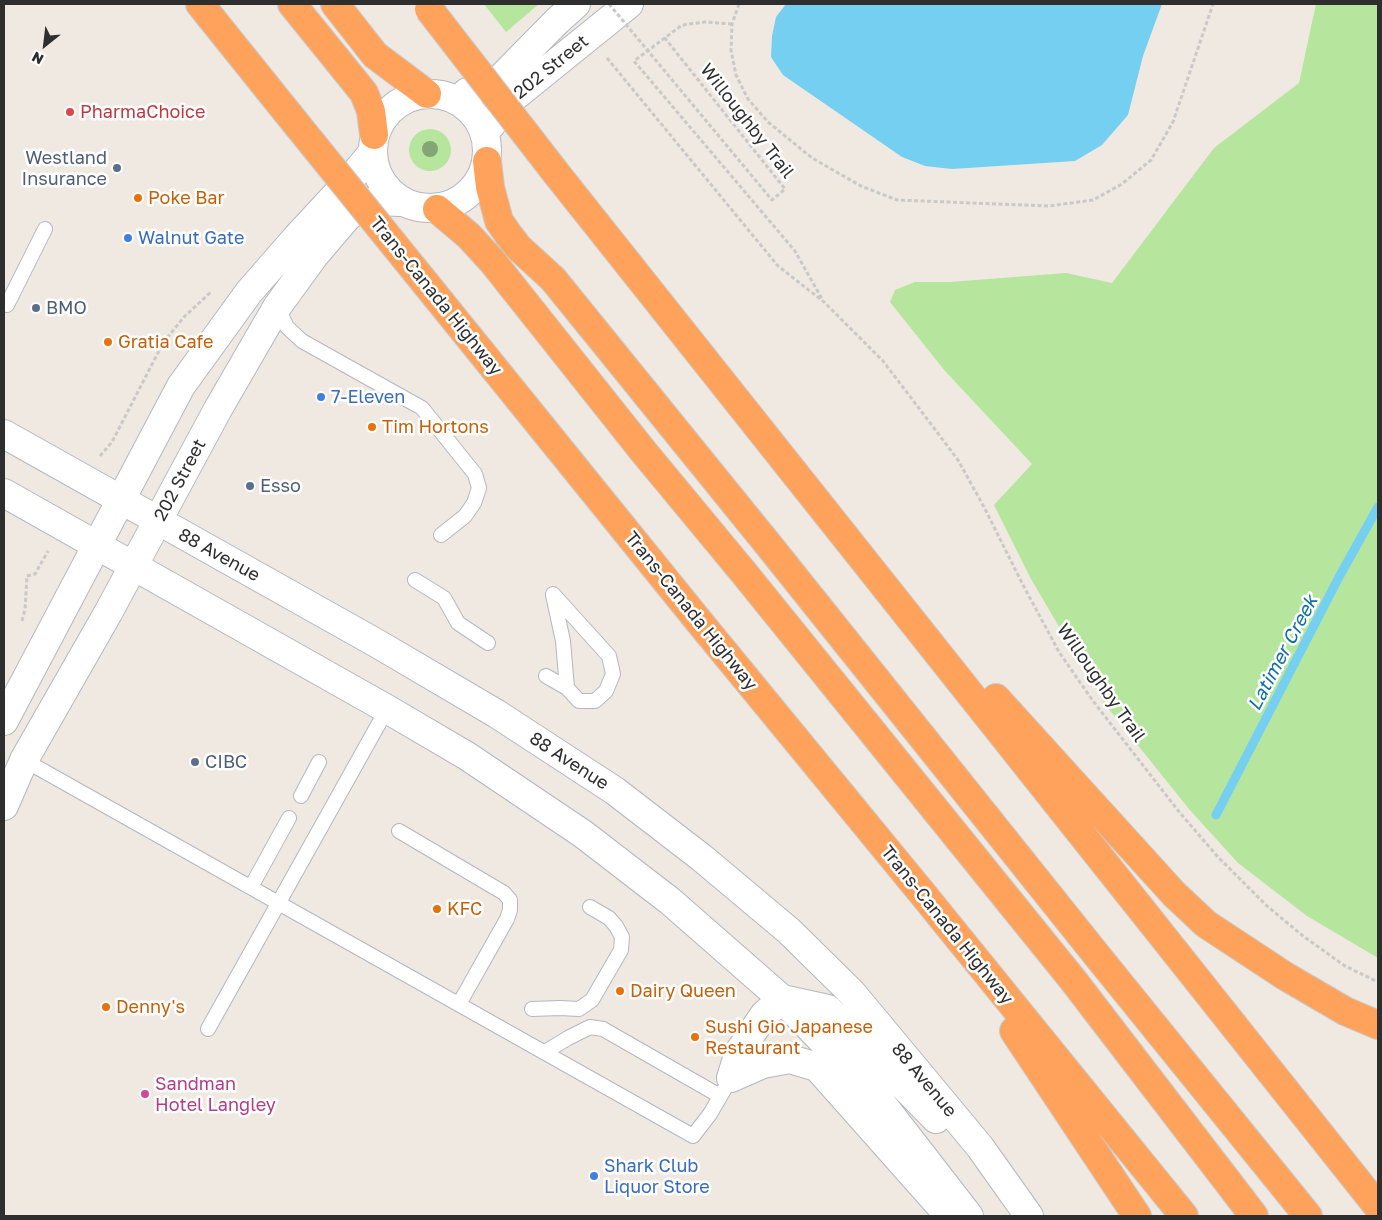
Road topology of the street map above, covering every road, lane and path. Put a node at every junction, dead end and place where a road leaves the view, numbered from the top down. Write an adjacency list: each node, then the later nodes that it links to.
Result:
1 (200, 4): 47 (highway, Trans-Canada Highway, bridge)
2 (292, 4): 14 (highway)
3 (335, 4): 13 (highway)
4 (576, 4): 13 (main road, 202 Street)
5 (609, 4): 12 (path, Willoughby Trail, bridge)
6 (629, 4): 11 (main road, 202 Street)
7 (739, 4): 10 (path)
8 (1213, 4): 10 (path)
9 (427, 6): 27 (highway, bridge)
10 (732, 24): 12 (path)
11 (590, 36): 15 (main road, 202 Street); 19 (path, Willoughby Trail)
12 (664, 37): 19 (path, Willoughby Trail)
13 (433, 94): 14 (main road); 15 (main road)
14 (373, 144): 16 (main road); 26 (main road)
15 (486, 151): 17 (main road); 65 (highway)
16 (401, 202): 17 (main road); 21 (main road, 202 Street)
17 (437, 209): 64 (highway)
18 (45, 229): 20 (lane)
19 (824, 302): 50 (path, Willoughby Trail)
20 (7, 305)
21 (278, 307): 28 (main road, 202 Street); 29 (lane)
22 (184, 317): 24 (path)
23 (4, 434): 26 (main road, 88 Avenue)
24 (97, 460)
25 (4, 492): 30 (main road)
26 (121, 500): 28 (main road, 88 Avenue); 30 (main road)
27 (819, 502): 54 (highway); 58 (highway)
28 (158, 521): 31 (main road, 202 Street); 59 (main road, 88 Avenue)
29 (441, 535)
30 (97, 546): 31 (main road); 39 (main road)
31 (133, 567): 38 (main road); 40 (main road, 202 Street)
32 (35, 574): 34 (path)
33 (415, 580): 35 (lane)
34 (21, 625)
35 (488, 643)
36 (546, 676): 37 (lane)
37 (567, 688): 37 (lane)
38 (388, 709): 48 (lane); 51 (main road)
39 (4, 721)
40 (24, 760): 43 (main road, 202 Street); 46 (lane)
41 (319, 762): 42 (lane)
42 (301, 796)
43 (4, 806)
44 (289, 818): 46 (lane)
45 (399, 831): 52 (lane)
46 (251, 887): 48 (lane)
47 (922, 893): 62 (highway); 63 (highway, Trans-Canada Highway)
48 (279, 903): 52 (lane); 55 (lane)
49 (590, 907): 53 (lane)
50 (1378, 982)
51 (782, 999): 57 (main road); 59 (main road); 61 (main road)
52 (460, 1004): 56 (lane)
53 (532, 1010)
54 (1378, 1025)
55 (208, 1029)
56 (545, 1052): 57 (lane); 57 (lane)
57 (726, 1087): 60 (main road)
58 (1378, 1207)
59 (1028, 1214)
60 (949, 1216)
61 (969, 1216)
62 (1137, 1216)
63 (1184, 1216)
64 (1254, 1216)
65 (1308, 1216)

